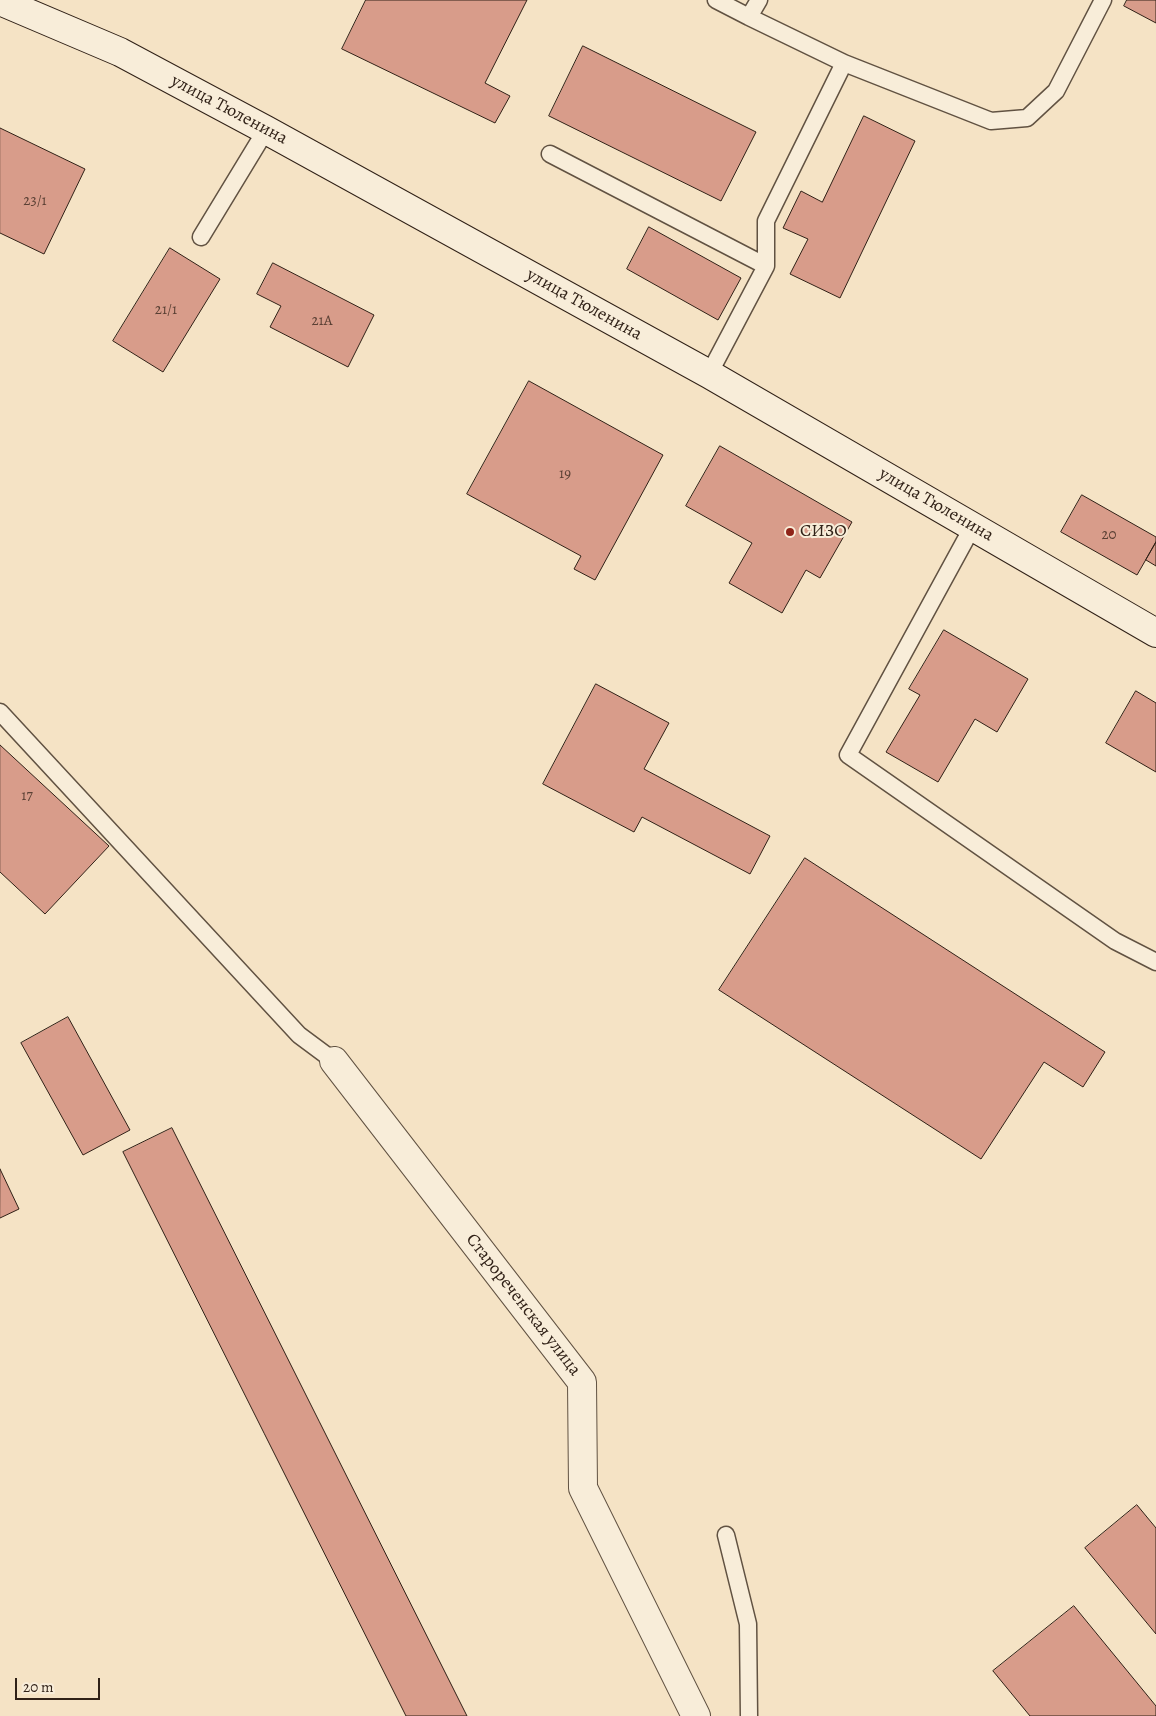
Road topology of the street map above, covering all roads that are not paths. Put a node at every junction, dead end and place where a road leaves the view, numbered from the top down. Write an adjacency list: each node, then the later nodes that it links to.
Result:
1 (0, 0): 7 (main road, улица Тюленина)
2 (716, 0): 5 (lane)
3 (759, 0): 5 (lane)
4 (1103, 0): 6 (lane)
5 (749, 17): 6 (lane)
6 (844, 63): 10 (lane)
7 (266, 130): 9 (lane); 11 (main road, улица Тюленина)
8 (550, 154): 10 (lane)
9 (201, 237)
10 (766, 266): 11 (lane)
11 (709, 374): 12 (main road, улица Тюленина)
12 (973, 526): 13 (main road, улица Тюленина); 15 (lane)
13 (1156, 633)
14 (0, 712): 16 (lane)
15 (1156, 962)
16 (334, 1061): 18 (main road, Старореченская улица)
17 (726, 1535): 19 (lane)
18 (696, 1716)
19 (749, 1716)

